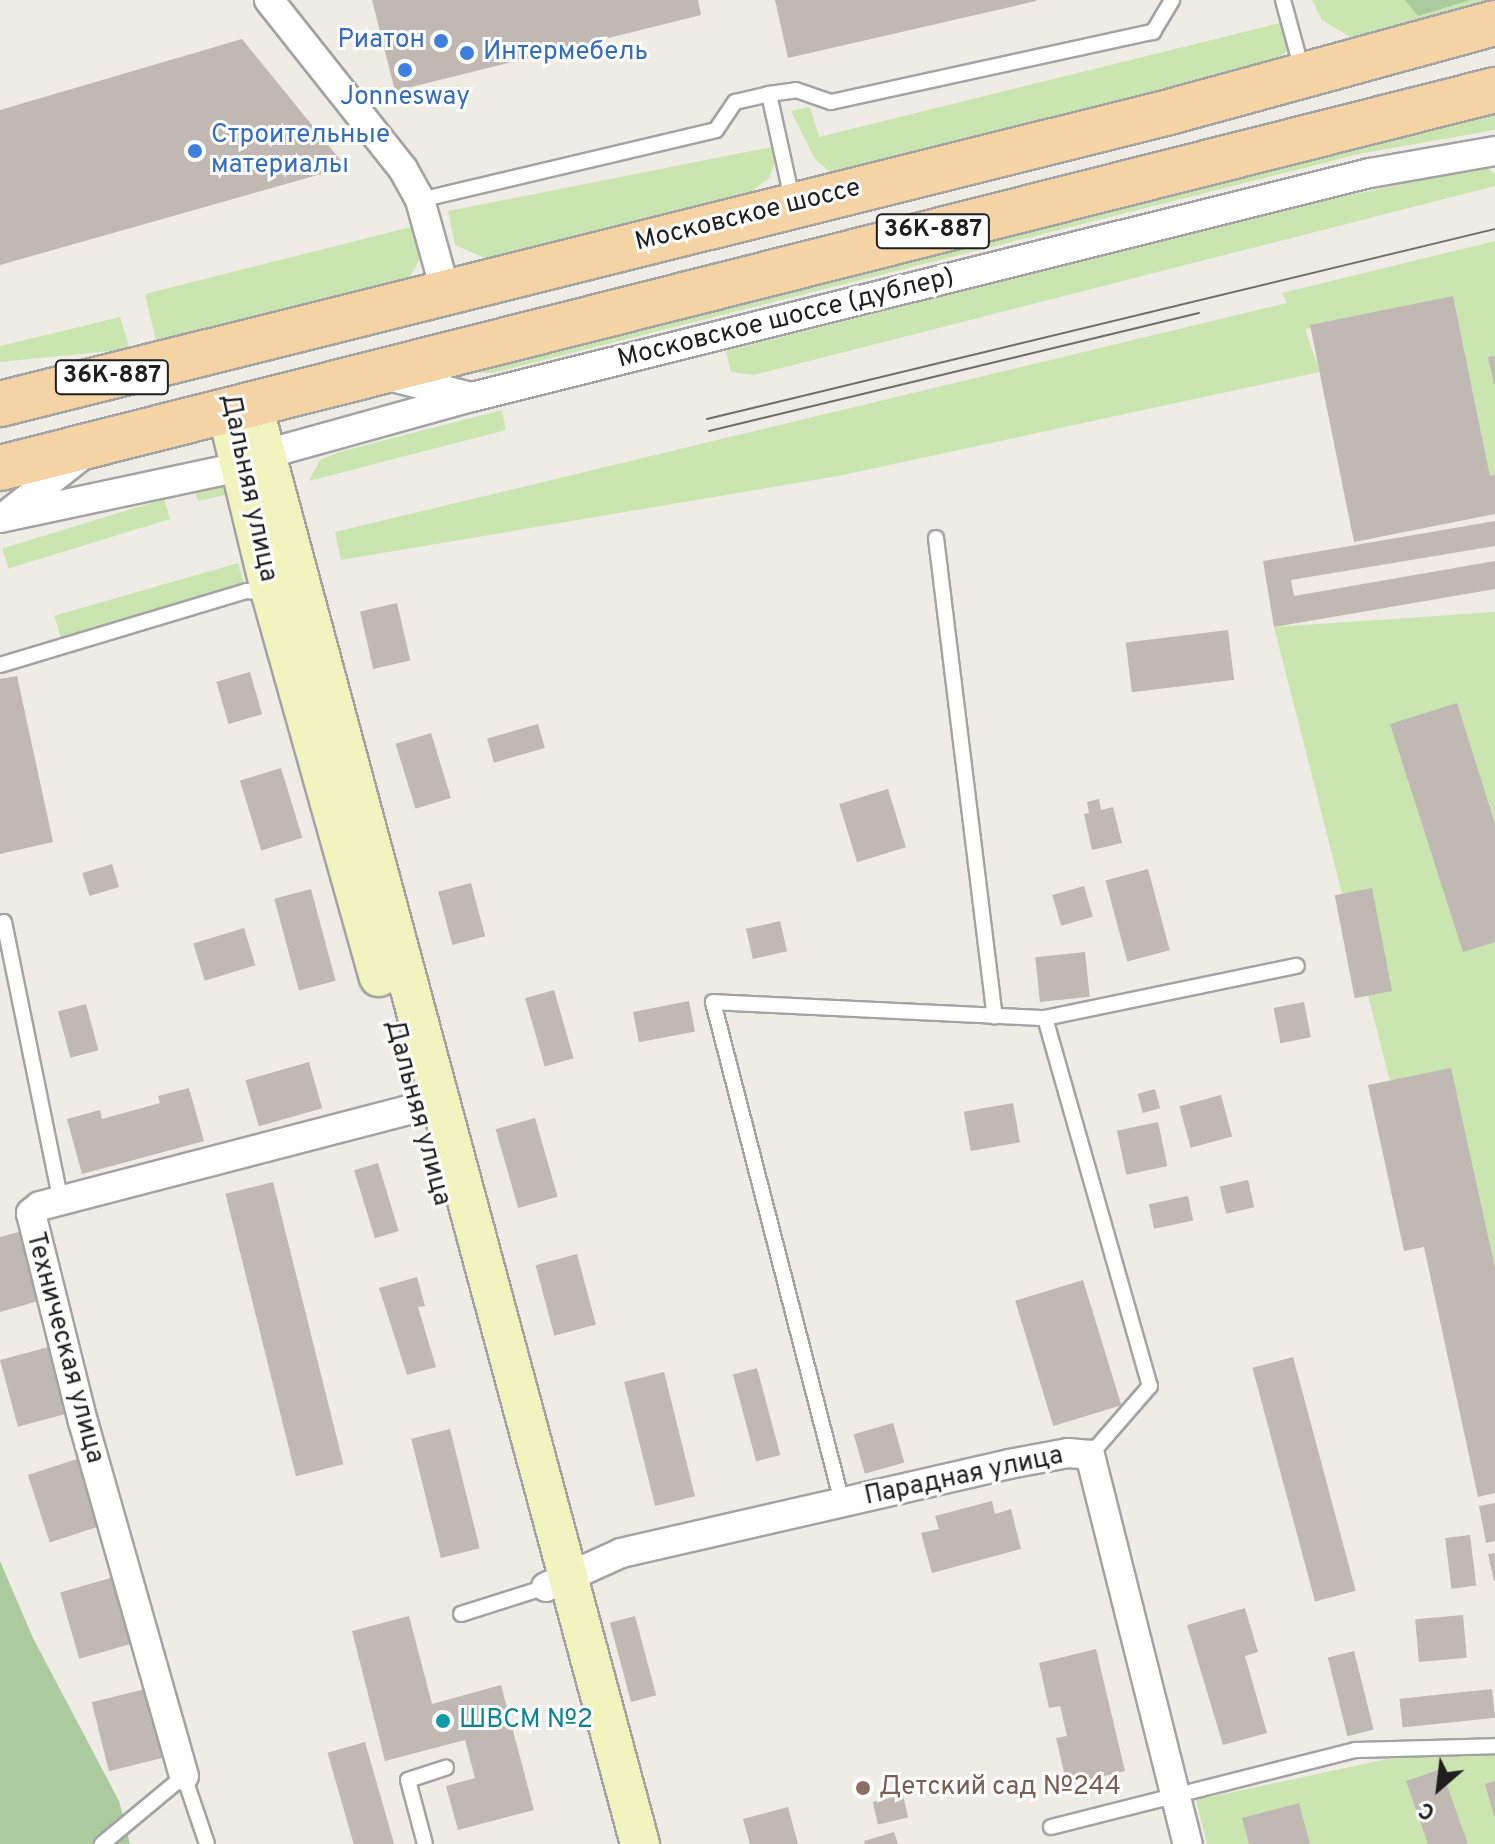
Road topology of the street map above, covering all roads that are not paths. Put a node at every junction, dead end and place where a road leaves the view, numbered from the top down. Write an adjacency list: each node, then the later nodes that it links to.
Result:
1 (269, 0): 9 (street)
2 (1172, 0): 7 (lane)
3 (1283, 0): 5 (lane)
4 (1495, 23): 5 (main road, Московское шоссе / 36К-887)
5 (1303, 75): 10 (main road, Московское шоссе / 36К-887)
6 (1495, 90): 13 (main road, 36К-887)
7 (769, 94): 9 (lane); 10 (lane)
8 (1495, 151): 14 (street, Московское шоссе (дублер))
9 (420, 200): 11 (street)
10 (793, 203): 11 (main road, Московское шоссе / 36К-887)
11 (446, 293): 12 (main road, Московское шоссе / 36К-887)
12 (224, 350): 15 (main road, Московское шоссе / 36К-887); 16 (main road, Дальняя улица)
13 (371, 372): 14 (street); 16 (main road, 36К-887)
14 (472, 397): 18 (street, Московское шоссе (дублер))
15 (0, 404)
16 (239, 405): 17 (main road, 36К-887); 18 (main road, Дальняя улица)
17 (95, 445): 19 (main road, 36К-887); 20 (street)
18 (253, 460): 20 (street, Московское шоссе (дублер)); 22 (main road, Дальняя улица); 32 (main road, Дальняя улица)
19 (0, 468)
20 (2, 518)
21 (936, 538): 26 (lane)
22 (271, 594): 23 (lane); 28 (main road, Дальняя улица)
23 (0, 665)
24 (0, 924): 29 (lane)
25 (1297, 966): 27 (lane)
26 (995, 1016): 27 (lane); 31 (lane)
27 (1045, 1018): 30 (lane)
28 (416, 1108): 29 (street, Техническая улица); 32 (main road, Дальняя улица)
29 (61, 1201): 36 (street, Техническая улица)
30 (1090, 1455): 31 (street, Парадная улица); 37 (street, Парадная улица)
31 (842, 1502): 32 (street, Парадная улица)
32 (557, 1584): 33 (lane); 42 (main road, Дальняя улица); 43 (main road, Дальняя улица)
33 (461, 1614)
34 (1495, 1746): 37 (lane)
35 (446, 1768): 41 (lane)
36 (184, 1776): 39 (lane); 40 (lane)
37 (1175, 1797): 38 (lane); 44 (street, Парадная улица)
38 (1051, 1827)
39 (102, 1844)
40 (207, 1844)
41 (425, 1844)
42 (615, 1844)
43 (640, 1844)
44 (1188, 1844)

